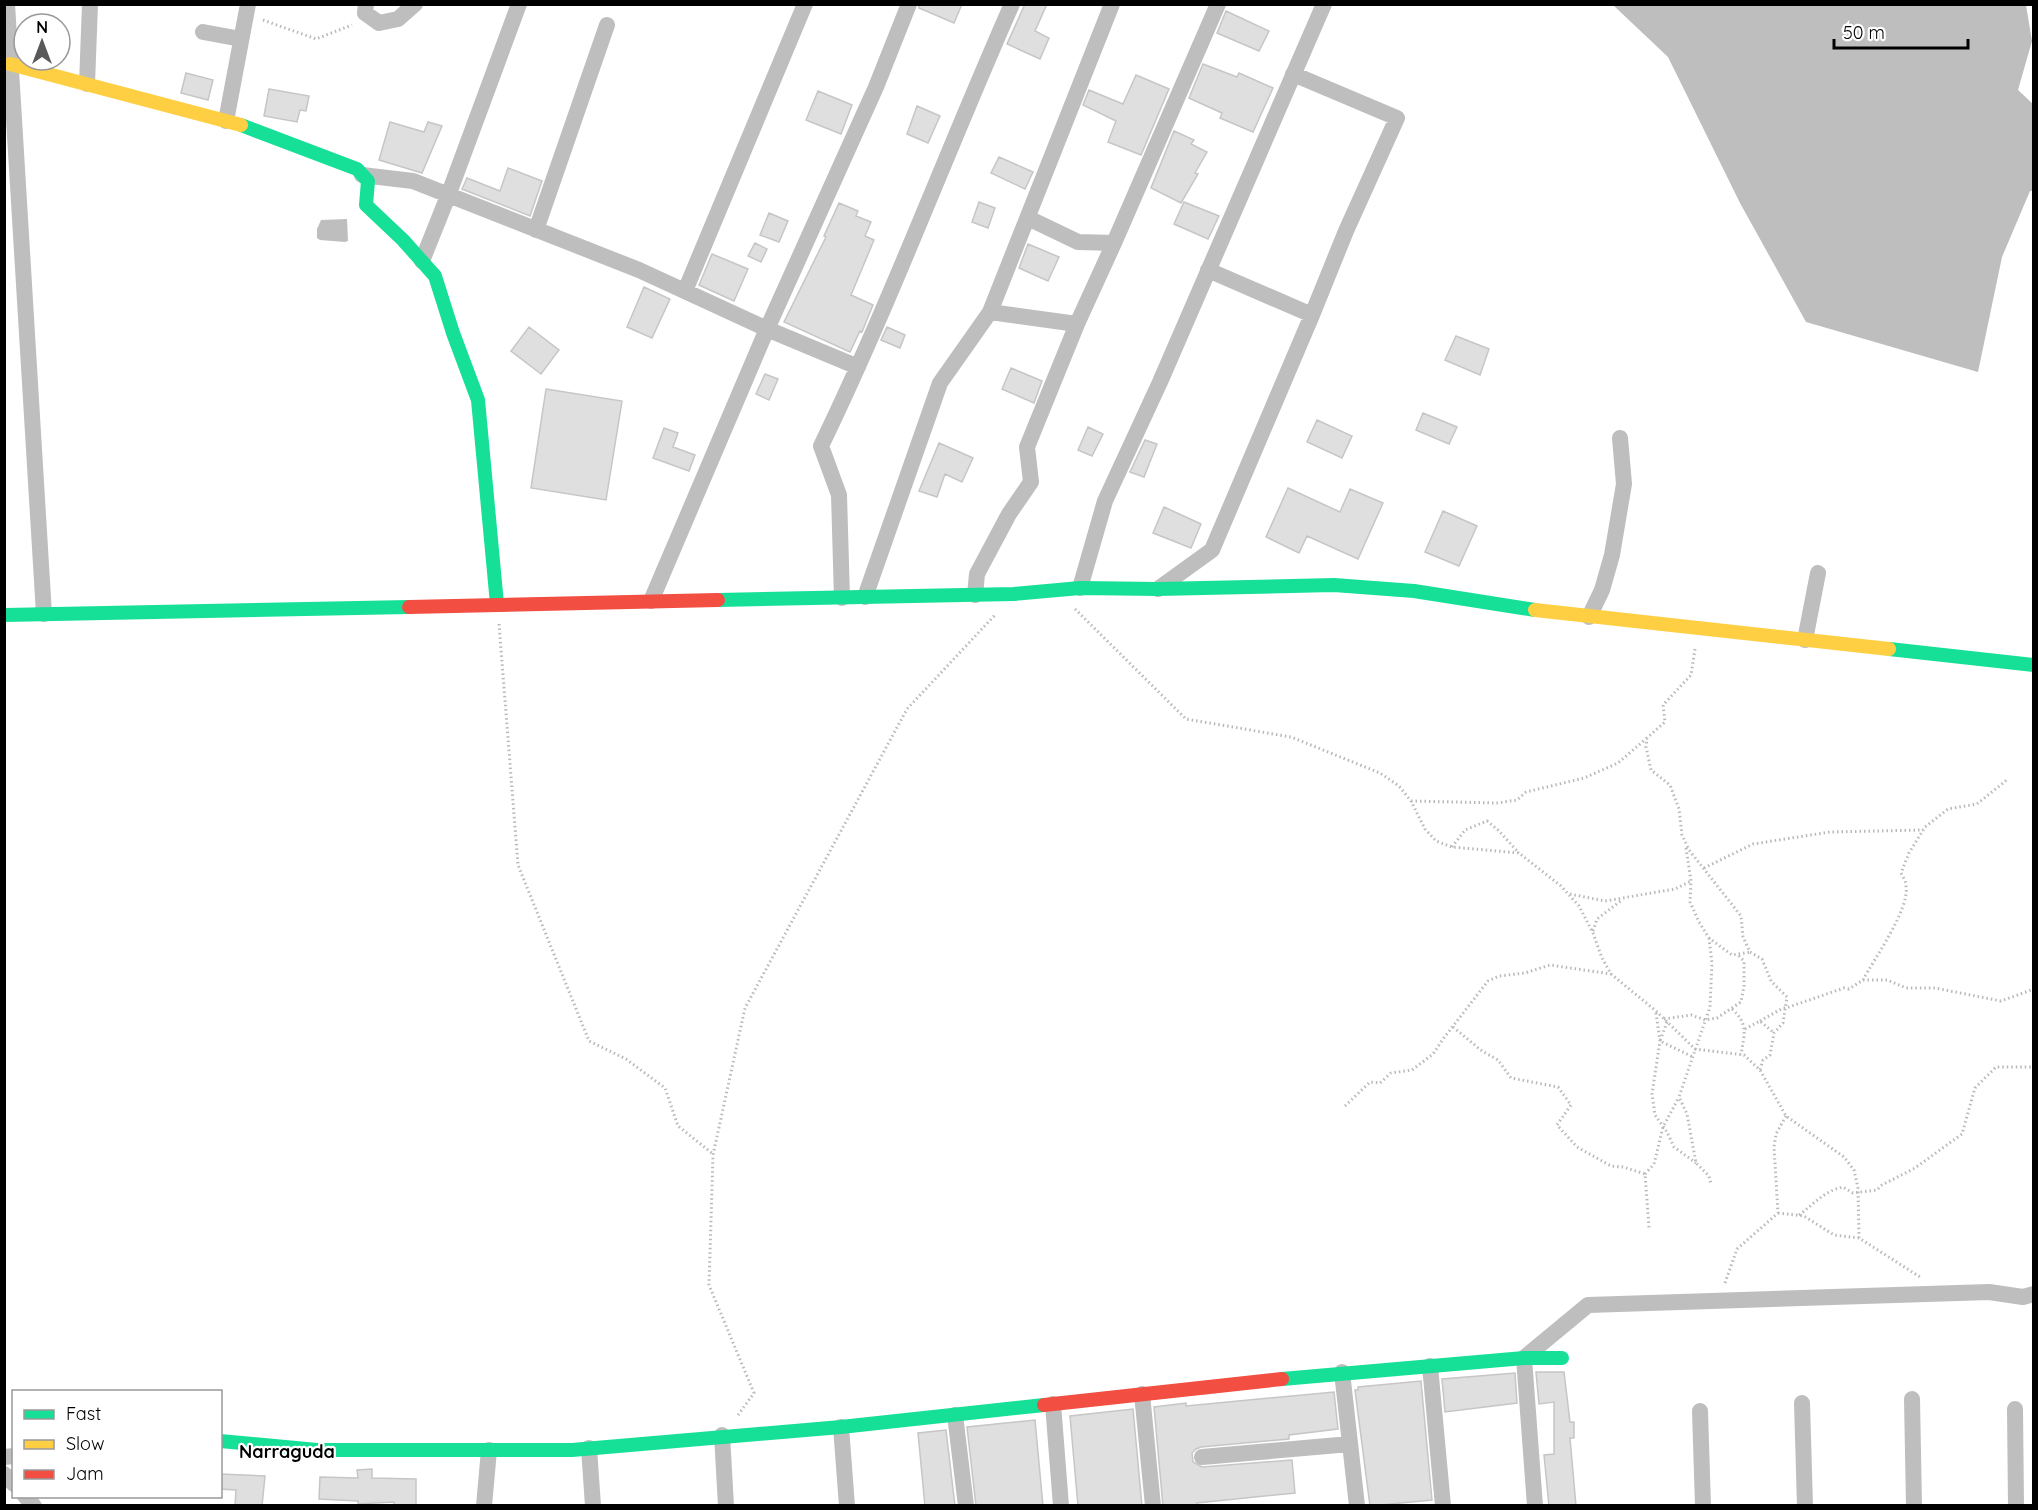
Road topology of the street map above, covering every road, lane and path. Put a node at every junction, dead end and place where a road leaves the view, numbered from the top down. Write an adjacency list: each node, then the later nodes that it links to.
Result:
1 (7, 4): 16 (street)
2 (90, 4): 18 (street)
3 (248, 4): 15 (street)
4 (415, 4): 12 (street)
5 (519, 4): 21 (street)
6 (805, 4): 27 (street)
7 (909, 4): 31 (street)
8 (1012, 4): 32 (street)
9 (1112, 4): 22 (street)
10 (1218, 4): 24 (street)
11 (1324, 4): 17 (street)
12 (368, 10): 15 (path)
13 (607, 25): 23 (street)
14 (203, 32): 15 (street)
15 (242, 34): 19 (street)
16 (10, 64): 18 (street); 44 (street)
17 (1293, 74): 26 (street); 29 (street)
18 (87, 84): 19 (street)
19 (226, 121): 20 (street)
20 (362, 175): 21 (street); 25 (street)
21 (448, 196): 23 (street); 25 (street)
22 (1028, 218): 24 (street); 28 (street)
23 (536, 230): 27 (street)
24 (1114, 243): 30 (street)
25 (422, 261): 43 (street)
26 (1208, 270): 29 (street); 35 (street)
27 (684, 291): 31 (street)
28 (990, 312): 30 (street); 40 (street)
29 (1312, 315): 37 (street)
30 (1077, 324): 39 (street)
31 (767, 329): 32 (street); 42 (street)
32 (858, 367): 41 (street)
33 (1620, 438): 46 (street)
34 (1818, 573): 48 (street)
35 (1080, 588): 36 (street); 37 (street)
36 (1054, 589): 38 (street); 52 (path)
37 (1158, 589): 46 (street)
38 (1014, 594): 39 (street); 87 (path)
39 (975, 595): 40 (street)
40 (864, 597): 41 (street)
41 (842, 598): 42 (street)
42 (651, 602): 43 (street)
43 (497, 604): 44 (street); 87 (path)
44 (44, 614): 45 (street)
45 (4, 615)
46 (1589, 617): 47 (street)
47 (1699, 629): 48 (street); 50 (path)
48 (1805, 640): 49 (street)
49 (2034, 665)
50 (1647, 738): 52 (path); 54 (path)
51 (2008, 779): 53 (path)
52 (1411, 801): 55 (path)
53 (1923, 830): 57 (path); 66 (path)
54 (1686, 843): 57 (path); 58 (path)
55 (1452, 847): 56 (path); 56 (path)
56 (1519, 853): 59 (path)
57 (1704, 868): 63 (path)
58 (1691, 881): 60 (path); 62 (path)
59 (1568, 894): 60 (path); 61 (path)
60 (1625, 899): 61 (path)
61 (1593, 933): 65 (path)
62 (1709, 938): 64 (path); 72 (path)
63 (1750, 952): 64 (path); 68 (path)
64 (1737, 954): 69 (path)
65 (1611, 974): 70 (path); 74 (path)
66 (1863, 980): 67 (path); 68 (path)
67 (2034, 989)
68 (1786, 1008): 73 (path); 76 (path)
69 (1732, 1009): 72 (path); 75 (path)
70 (1656, 1011): 71 (path); 77 (path)
71 (1665, 1020): 72 (path); 77 (path); 78 (path)
72 (1705, 1020): 78 (path)
73 (1760, 1021): 75 (path); 76 (path)
74 (1453, 1026): 84 (path); 89 (path)
75 (1745, 1029): 79 (path)
76 (1774, 1033): 82 (path)
77 (1660, 1041): 80 (path); 86 (path)
78 (1695, 1049): 79 (path); 80 (path)
79 (1741, 1055): 82 (path)
80 (1693, 1058): 83 (path)
81 (2034, 1067): 91 (path)
82 (1760, 1070): 85 (path)
83 (1679, 1097): 86 (path); 88 (path)
84 (1345, 1106)
85 (1786, 1116): 91 (path); 92 (path)
86 (1663, 1126): 88 (path); 89 (path)
87 (713, 1155): 111 (path)
88 (1696, 1162): 90 (path)
89 (1645, 1174): 94 (path)
90 (1711, 1184)
91 (1858, 1192): 93 (path); 95 (path)
92 (1778, 1213): 93 (path); 98 (path)
93 (1799, 1215): 95 (path)
94 (1649, 1228)
95 (1859, 1238): 96 (path)
96 (1946, 1293): 97 (street); 98 (street)
97 (2034, 1294)
98 (1698, 1301): 99 (street)
99 (1524, 1358): 100 (street); 101 (street); 126 (street)
100 (1562, 1358)
101 (1430, 1366): 102 (street); 125 (street)
102 (1342, 1372): 103 (street); 113 (street)
103 (1142, 1394): 106 (street); 123 (street)
104 (1912, 1399): 129 (street)
105 (1802, 1403): 128 (street)
106 (1053, 1404): 109 (street); 122 (street)
107 (2015, 1409): 130 (street)
108 (1700, 1412): 127 (street)
109 (955, 1415): 110 (street); 121 (street)
110 (841, 1427): 111 (street); 120 (street)
111 (722, 1435): 114 (street); 119 (street)
112 (222, 1441): 115 (street)
113 (1350, 1444): 116 (street); 124 (street)
114 (589, 1448): 115 (street); 118 (street)
115 (489, 1450): 117 (street)
116 (1202, 1457)
117 (484, 1506)
118 (593, 1506)
119 (726, 1506)
120 (848, 1506)
121 (966, 1506)
122 (1061, 1506)
123 (1153, 1506)
124 (1357, 1506)
125 (1443, 1506)
126 (1535, 1506)
127 (1703, 1506)
128 (1805, 1506)
129 (1914, 1506)
130 (2016, 1506)

